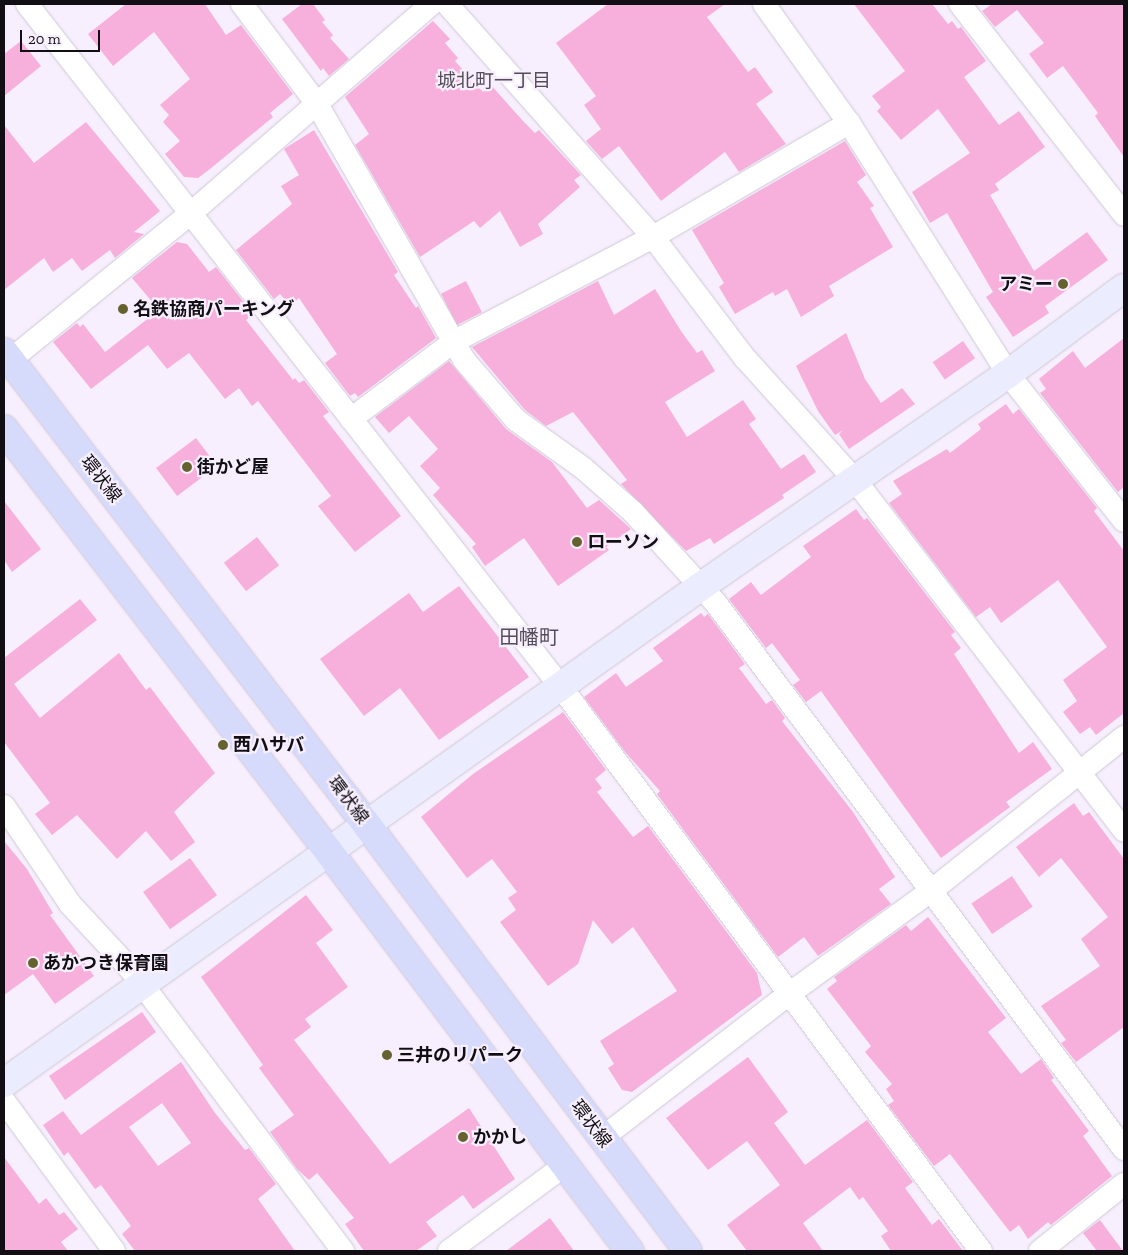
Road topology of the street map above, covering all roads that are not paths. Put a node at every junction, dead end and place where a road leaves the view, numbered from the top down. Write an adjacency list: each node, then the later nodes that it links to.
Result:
1 (27, 4): 9 (street)
2 (242, 4): 7 (street)
3 (432, 4): 7 (street)
4 (447, 4): 11 (street)
5 (764, 4): 8 (street)
6 (960, 4): 10 (street)
7 (317, 104): 9 (street); 13 (street)
8 (848, 123): 11 (street); 15 (street)
9 (190, 214): 14 (street); 16 (street)
10 (1124, 215)
11 (654, 237): 13 (street); 18 (street)
12 (1124, 288): 15 (street)
13 (454, 342): 16 (street); 20 (street)
14 (6, 359): 25 (main road, 環状線)
15 (1008, 374): 18 (street); 19 (street)
16 (351, 419): 21 (street)
17 (4, 429): 27 (main road)
18 (855, 480): 20 (street); 23 (street)
19 (1124, 521)
20 (700, 587): 21 (street); 28 (street)
21 (561, 687): 25 (street); 30 (street)
22 (1124, 737): 23 (street)
23 (1079, 773): 26 (street); 28 (street)
24 (4, 806): 29 (street)
25 (367, 825): 27 (street); 33 (main road, 環状線)
26 (1124, 831)
27 (329, 852): 29 (street); 35 (main road)
28 (931, 891): 30 (street); 34 (street)
29 (143, 984): 31 (street); 38 (street)
30 (788, 994): 33 (street); 42 (street)
31 (4, 1083)
32 (4, 1101): 37 (street)
33 (602, 1138): 41 (main road, 環状線)
34 (1124, 1149)
35 (564, 1166): 39 (street); 40 (main road)
36 (1124, 1184): 43 (street)
37 (114, 1251)
38 (343, 1251)
39 (449, 1251)
40 (630, 1251)
41 (688, 1251)
42 (981, 1251)
43 (1040, 1251)

